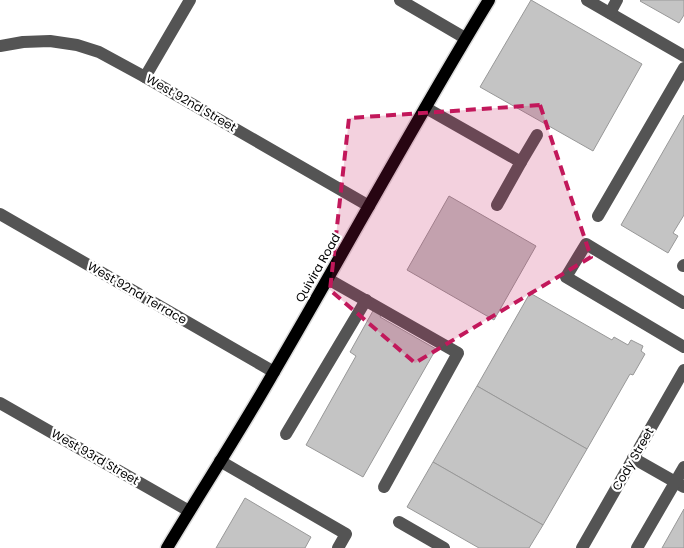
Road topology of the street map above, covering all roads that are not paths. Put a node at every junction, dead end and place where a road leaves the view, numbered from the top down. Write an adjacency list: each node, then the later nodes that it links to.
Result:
1 (190, 0): 11 (street)
2 (400, 0): 7 (street)
3 (489, 0): 7 (main road, Quivira Road)
4 (587, 0): 6 (street)
5 (617, 0): 6 (street)
6 (610, 13): 9 (street)
7 (466, 38): 12 (main road, Quivira Road)
8 (0, 46): 11 (street, West 92nd Street)
9 (683, 53)
10 (684, 68): 18 (street)
11 (145, 77): 15 (street, West 92nd Street)
12 (426, 108): 14 (street); 15 (main road, Quivira Road)
13 (536, 135): 14 (street)
14 (521, 162): 16 (street)
15 (369, 206): 19 (main road, Quivira Road)
16 (497, 206)
17 (0, 214): 24 (street, West 92nd Terrace)
18 (598, 216)
19 (328, 279): 20 (street); 24 (main road, Quivira Road)
20 (366, 300): 26 (street); 31 (street)
21 (684, 303): 22 (street)
22 (684, 347)
23 (684, 370): 27 (street, Cody Street)
24 (274, 372): 28 (main road, Quivira Road)
25 (0, 403): 32 (street, West 93rd Street)
26 (286, 434)
27 (633, 458): 30 (street); 37 (street, Cody Street)
28 (220, 461): 32 (main road, Quivira Road); 35 (street)
29 (684, 467): 30 (street)
30 (680, 484): 38 (street)
31 (384, 487)
32 (189, 511): 34 (main road, Quivira Road)
33 (399, 522): 36 (street)
34 (168, 548)
35 (338, 548)
36 (444, 548)
37 (582, 548)
38 (637, 548)

